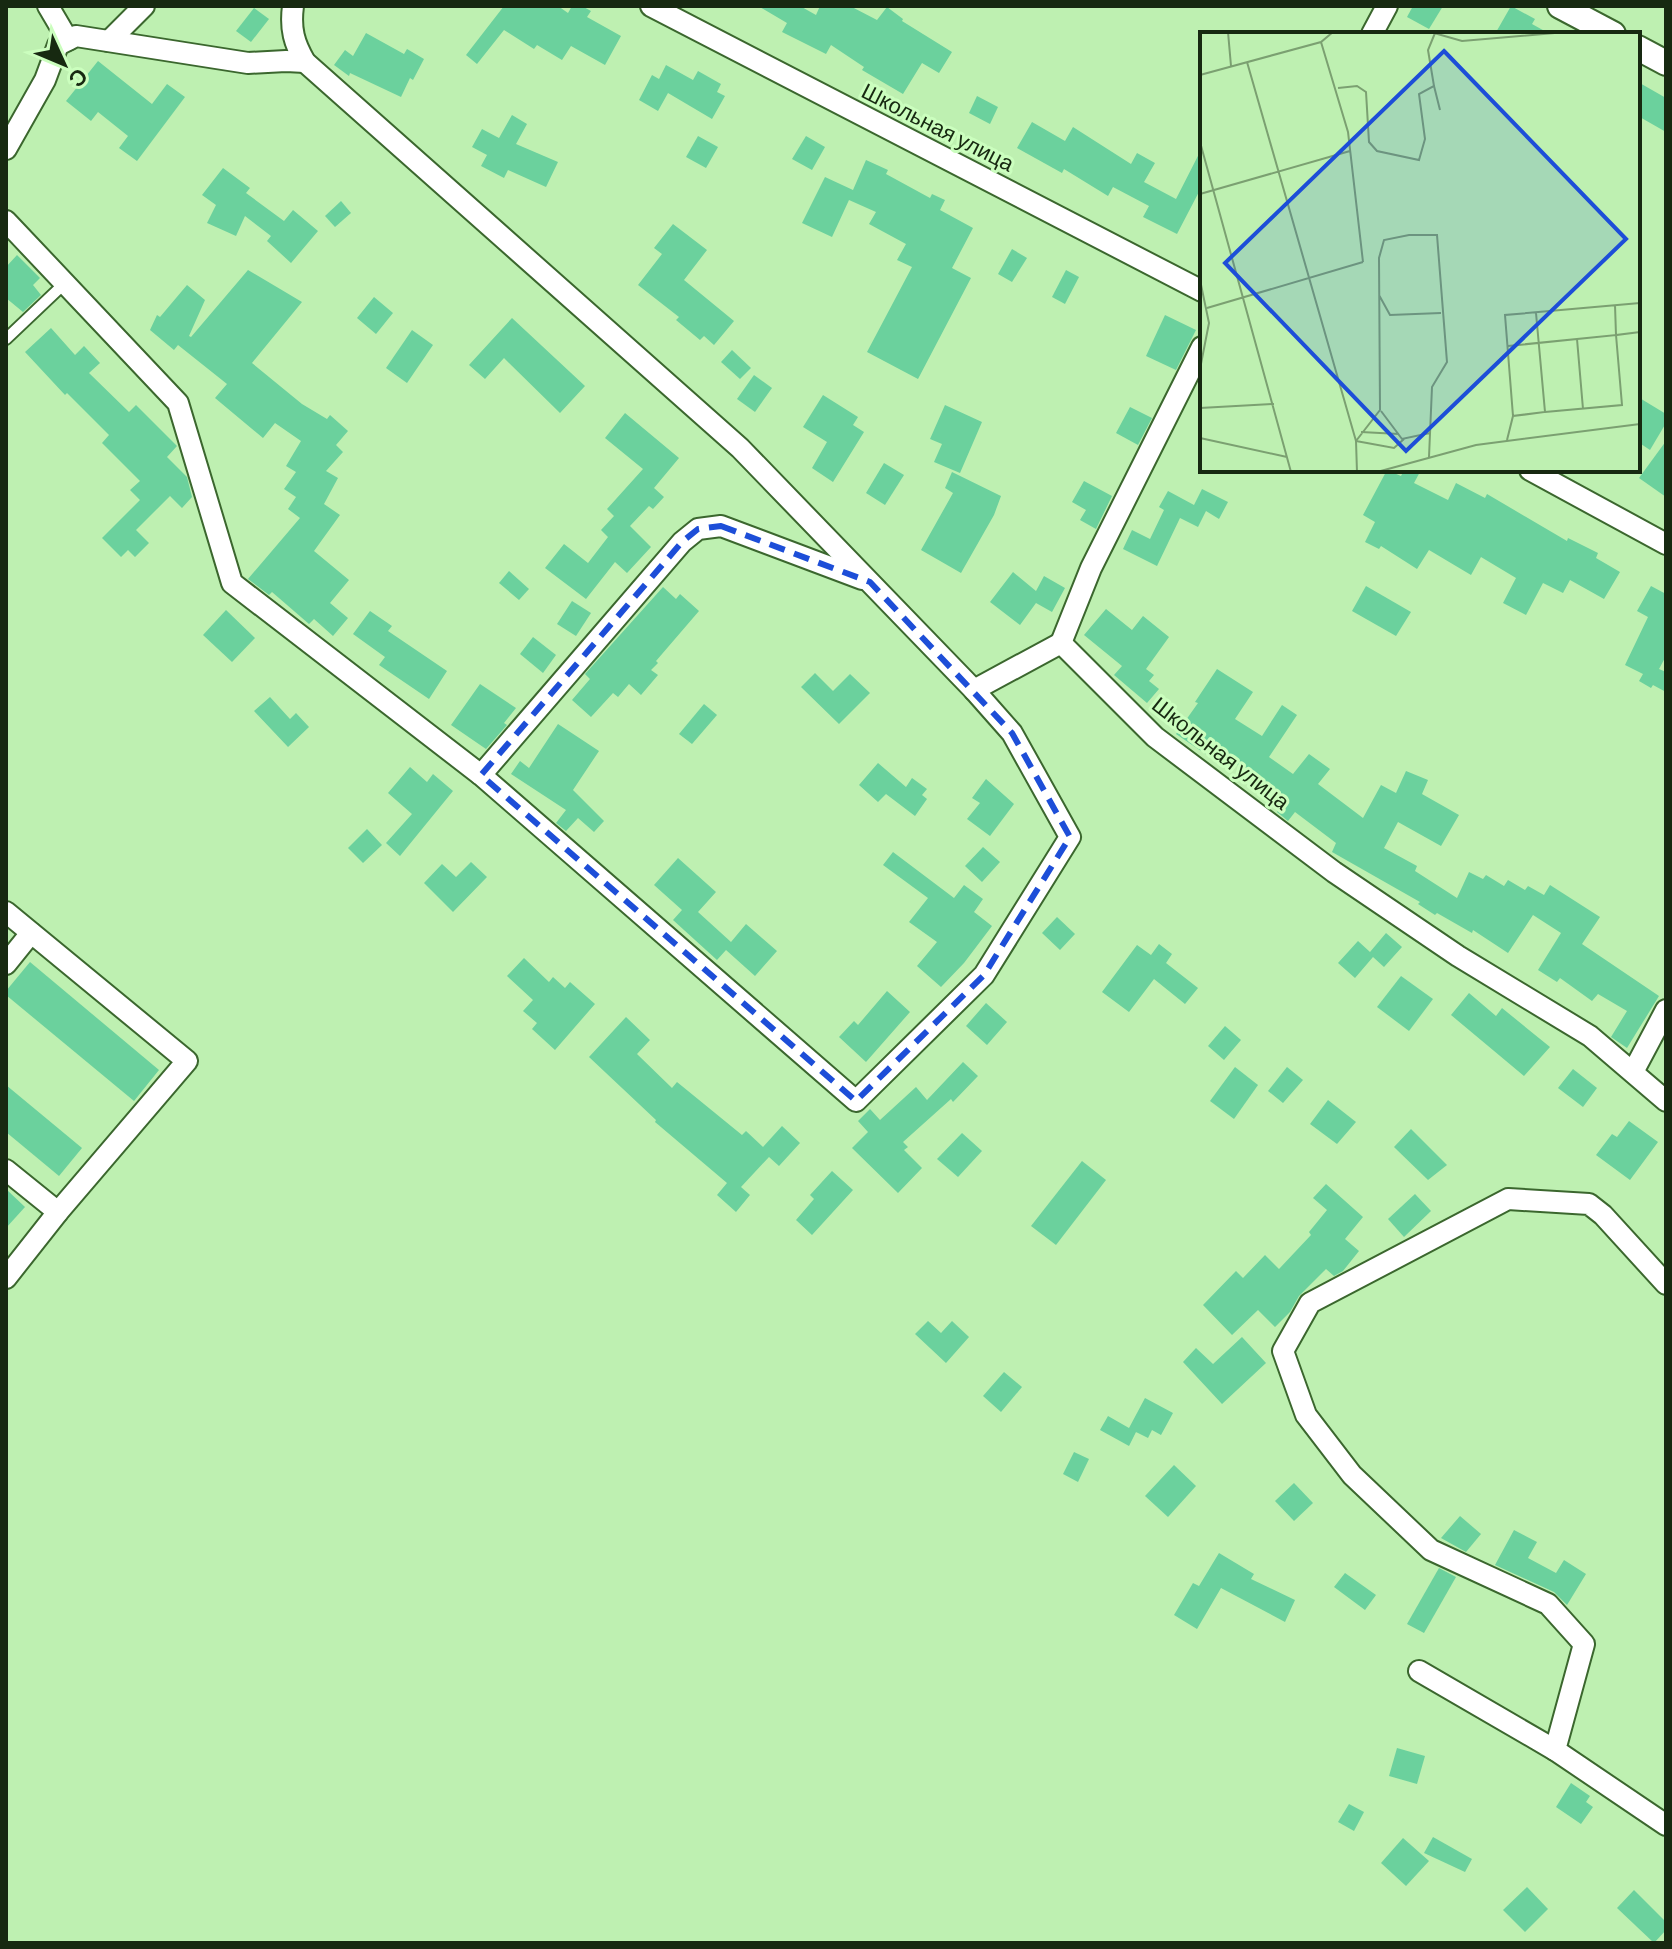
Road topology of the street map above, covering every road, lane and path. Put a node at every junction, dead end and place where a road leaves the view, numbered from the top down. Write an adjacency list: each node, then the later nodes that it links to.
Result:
1 (48, 6): 9 (street)
2 (144, 6): 10 (street)
3 (293, 6): 12 (street)
4 (651, 6): 17 (street, Школьная улица)
5 (1387, 6): 7 (street)
6 (1560, 6): 8 (street)
7 (1373, 32)
8 (1609, 32)
9 (68, 40): 10 (street); 14 (street)
10 (109, 41): 12 (street)
11 (1640, 49): 13 (street)
12 (305, 62): 22 (street)
13 (1666, 63)
14 (6, 149)
15 (6, 221): 16 (street)
16 (65, 283): 18 (lane); 25 (street)
17 (1200, 290)
18 (6, 339)
19 (1200, 351): 23 (street)
20 (1534, 472): 21 (street)
21 (1666, 544)
22 (870, 582): 24 (street); 25 (street)
23 (1061, 643): 24 (street); 30 (street, Школьная улица)
24 (974, 690): 25 (street)
25 (481, 775)
26 (6, 912): 27 (street)
27 (31, 933): 28 (street); 33 (street)
28 (6, 964)
29 (1666, 1010): 30 (street)
30 (1633, 1072): 31 (street, Школьная улица)
31 (1666, 1101)
32 (6, 1170): 33 (street)
33 (58, 1212): 34 (street)
34 (6, 1278)
35 (1666, 1284): 37 (street)
36 (1419, 1671): 37 (street)
37 (1555, 1750): 38 (street)
38 (1666, 1825)

